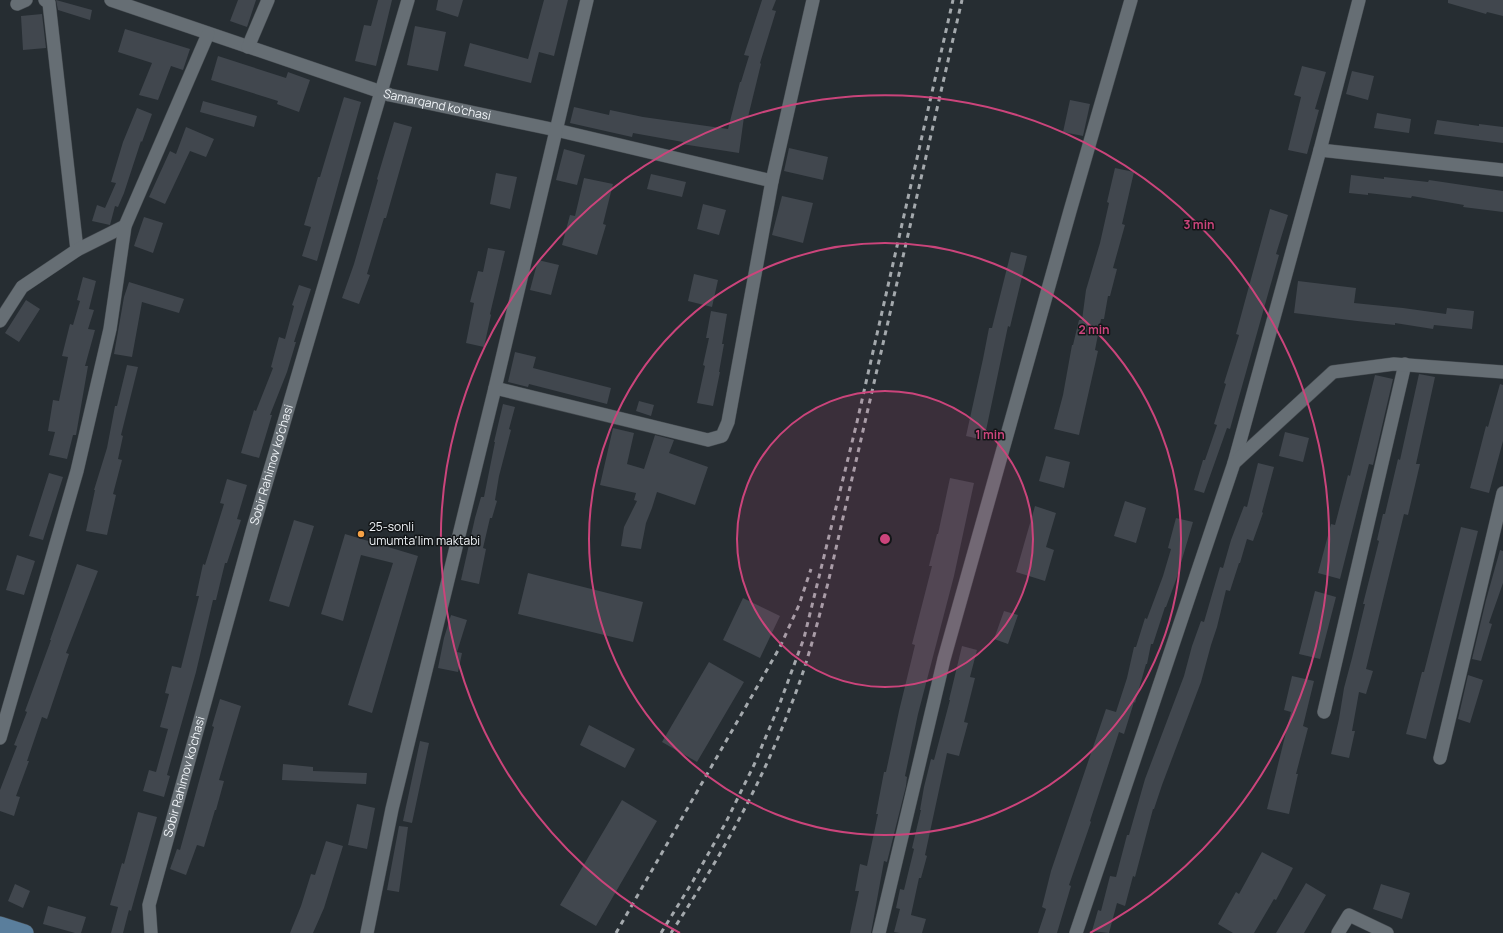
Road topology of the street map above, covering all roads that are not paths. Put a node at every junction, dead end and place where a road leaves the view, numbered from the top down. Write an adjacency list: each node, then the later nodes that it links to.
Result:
1 (45, 0): 18 (street)
2 (111, 0): 9 (street, Samarqand ko'chasi)
3 (268, 0): 11 (street)
4 (408, 0): 12 (street, Sobir Rahimov ko'chasi)
5 (587, 0): 13 (street)
6 (813, 0): 16 (street)
7 (1131, 0): 32 (street)
8 (1359, 0): 14 (street)
9 (131, 3): 10 (street, Samarqand ko'chasi)
10 (208, 34): 11 (street, Samarqand ko'chasi); 17 (street)
11 (248, 47): 12 (street, Samarqand ko'chasi)
12 (381, 92): 13 (street, Samarqand ko'chasi); 30 (street, Sobir Rahimov ko'chasi)
13 (556, 130): 16 (street, Samarqand ko'chasi); 22 (street)
14 (1320, 150): 15 (street); 23 (street)
15 (1503, 170)
16 (772, 181): 22 (street)
17 (125, 226): 18 (street); 26 (street)
18 (77, 250): 19 (street)
19 (0, 321)
20 (1405, 364): 21 (street); 23 (street); 25 (street)
21 (1503, 372)
22 (495, 388): 31 (street)
23 (1234, 463): 33 (street)
24 (1503, 493): 27 (street)
25 (1324, 712)
26 (0, 738)
27 (1440, 758)
28 (0, 925): 29 (main road)
29 (25, 933)
30 (151, 933)
31 (367, 933)
32 (878, 933)
33 (1076, 933)
34 (1338, 933): 35 (street)
35 (1387, 933)

